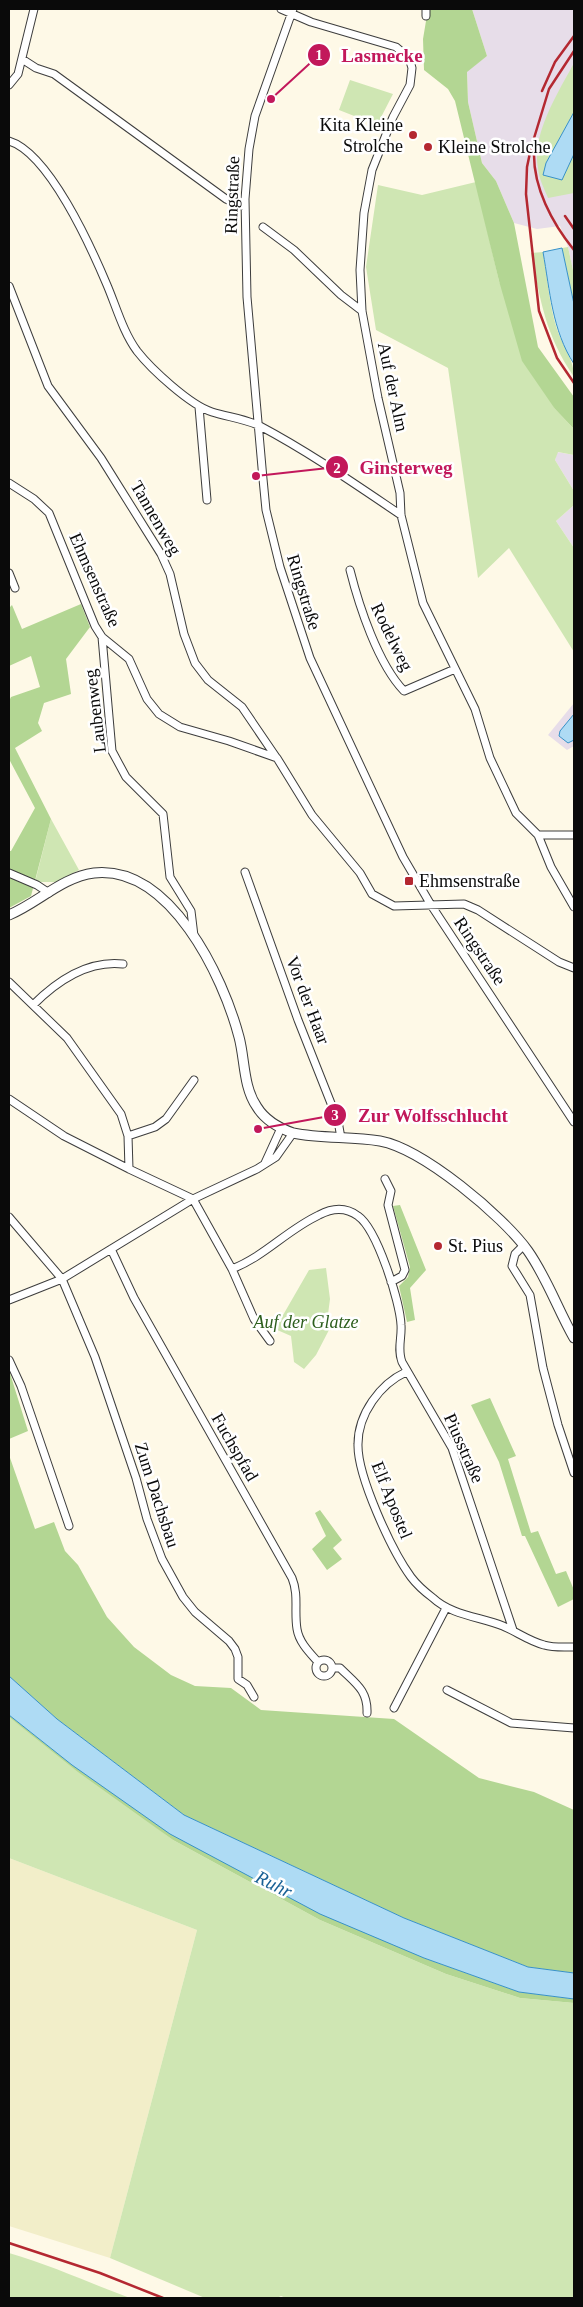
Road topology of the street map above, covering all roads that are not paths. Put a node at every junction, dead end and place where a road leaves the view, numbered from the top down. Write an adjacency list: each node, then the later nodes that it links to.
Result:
1 (34, 9): 4 (street)
2 (281, 9): 3 (street, Auf der Alm)
3 (293, 10): 7 (street, Ringstraße); 10 (street, Auf der Alm)
4 (22, 59): 5 (street); 7 (street)
5 (9, 85)
6 (9, 141): 11 (street)
7 (245, 207): 12 (street, Ringstraße)
8 (262, 226): 10 (street)
9 (9, 286): 21 (street, Tannenweg)
10 (362, 311): 15 (street, Auf der Alm)
11 (199, 407): 12 (street); 14 (street)
12 (258, 426): 15 (street); 27 (street, Ringstraße)
13 (9, 483): 19 (street, Ehmsenstraße)
14 (207, 500)
15 (401, 515): 20 (street, Auf der Alm)
16 (350, 570): 20 (street, Rodelweg)
17 (9, 573): 18 (street)
18 (15, 588)
19 (102, 637): 21 (street, Ehmsenstraße); 30 (street, Laubenweg)
20 (455, 669): 22 (street, Auf der Alm)
21 (277, 758): 27 (street)
22 (538, 835): 23 (street); 28 (street, Auf der Alm)
23 (574, 836)
24 (245, 872): 41 (street, Vor der Haar)
25 (9, 873): 26 (street)
26 (49, 893): 29 (street); 30 (street)
27 (431, 905): 32 (street); 37 (street, Ringstraße)
28 (574, 907)
29 (9, 915)
30 (194, 936): 38 (street)
31 (123, 964): 34 (street)
32 (574, 968)
33 (9, 982): 34 (street)
34 (33, 1005): 40 (street)
35 (194, 1080): 40 (street)
36 (9, 1099): 43 (street)
37 (574, 1122)
38 (280, 1128): 39 (street); 42 (street)
39 (293, 1133): 41 (street); 42 (street)
40 (128, 1136): 43 (street)
41 (341, 1138): 47 (street)
42 (265, 1164): 45 (street)
43 (130, 1169): 45 (street)
44 (385, 1179): 51 (street)
45 (193, 1199): 48 (street); 49 (street)
46 (9, 1217): 50 (street, Zum Dachsbau)
47 (523, 1246): 53 (street); 57 (street)
48 (111, 1249): 50 (street); 62 (street, Fuchspfad)
49 (232, 1269): 51 (street, Piusstraße); 54 (street)
50 (62, 1279): 52 (street); 65 (street, Zum Dachsbau)
51 (391, 1282): 56 (street, Piusstraße)
52 (9, 1300)
53 (574, 1338)
54 (270, 1341)
55 (9, 1360): 58 (street)
56 (406, 1372): 59 (street, Elf Apostel); 60 (street, Piusstraße)
57 (574, 1473)
58 (69, 1526)
59 (446, 1608): 60 (street, Elf Apostel); 66 (street)
60 (513, 1630): 61 (street, Elf Apostel)
61 (574, 1647)
62 (318, 1662): 63 (street, Fuchspfad); 63 (street, Fuchspfad)
63 (332, 1668): 67 (street, Fuchspfad)
64 (447, 1690): 68 (street)
65 (254, 1697)
66 (394, 1708)
67 (367, 1713)
68 (574, 1728)

